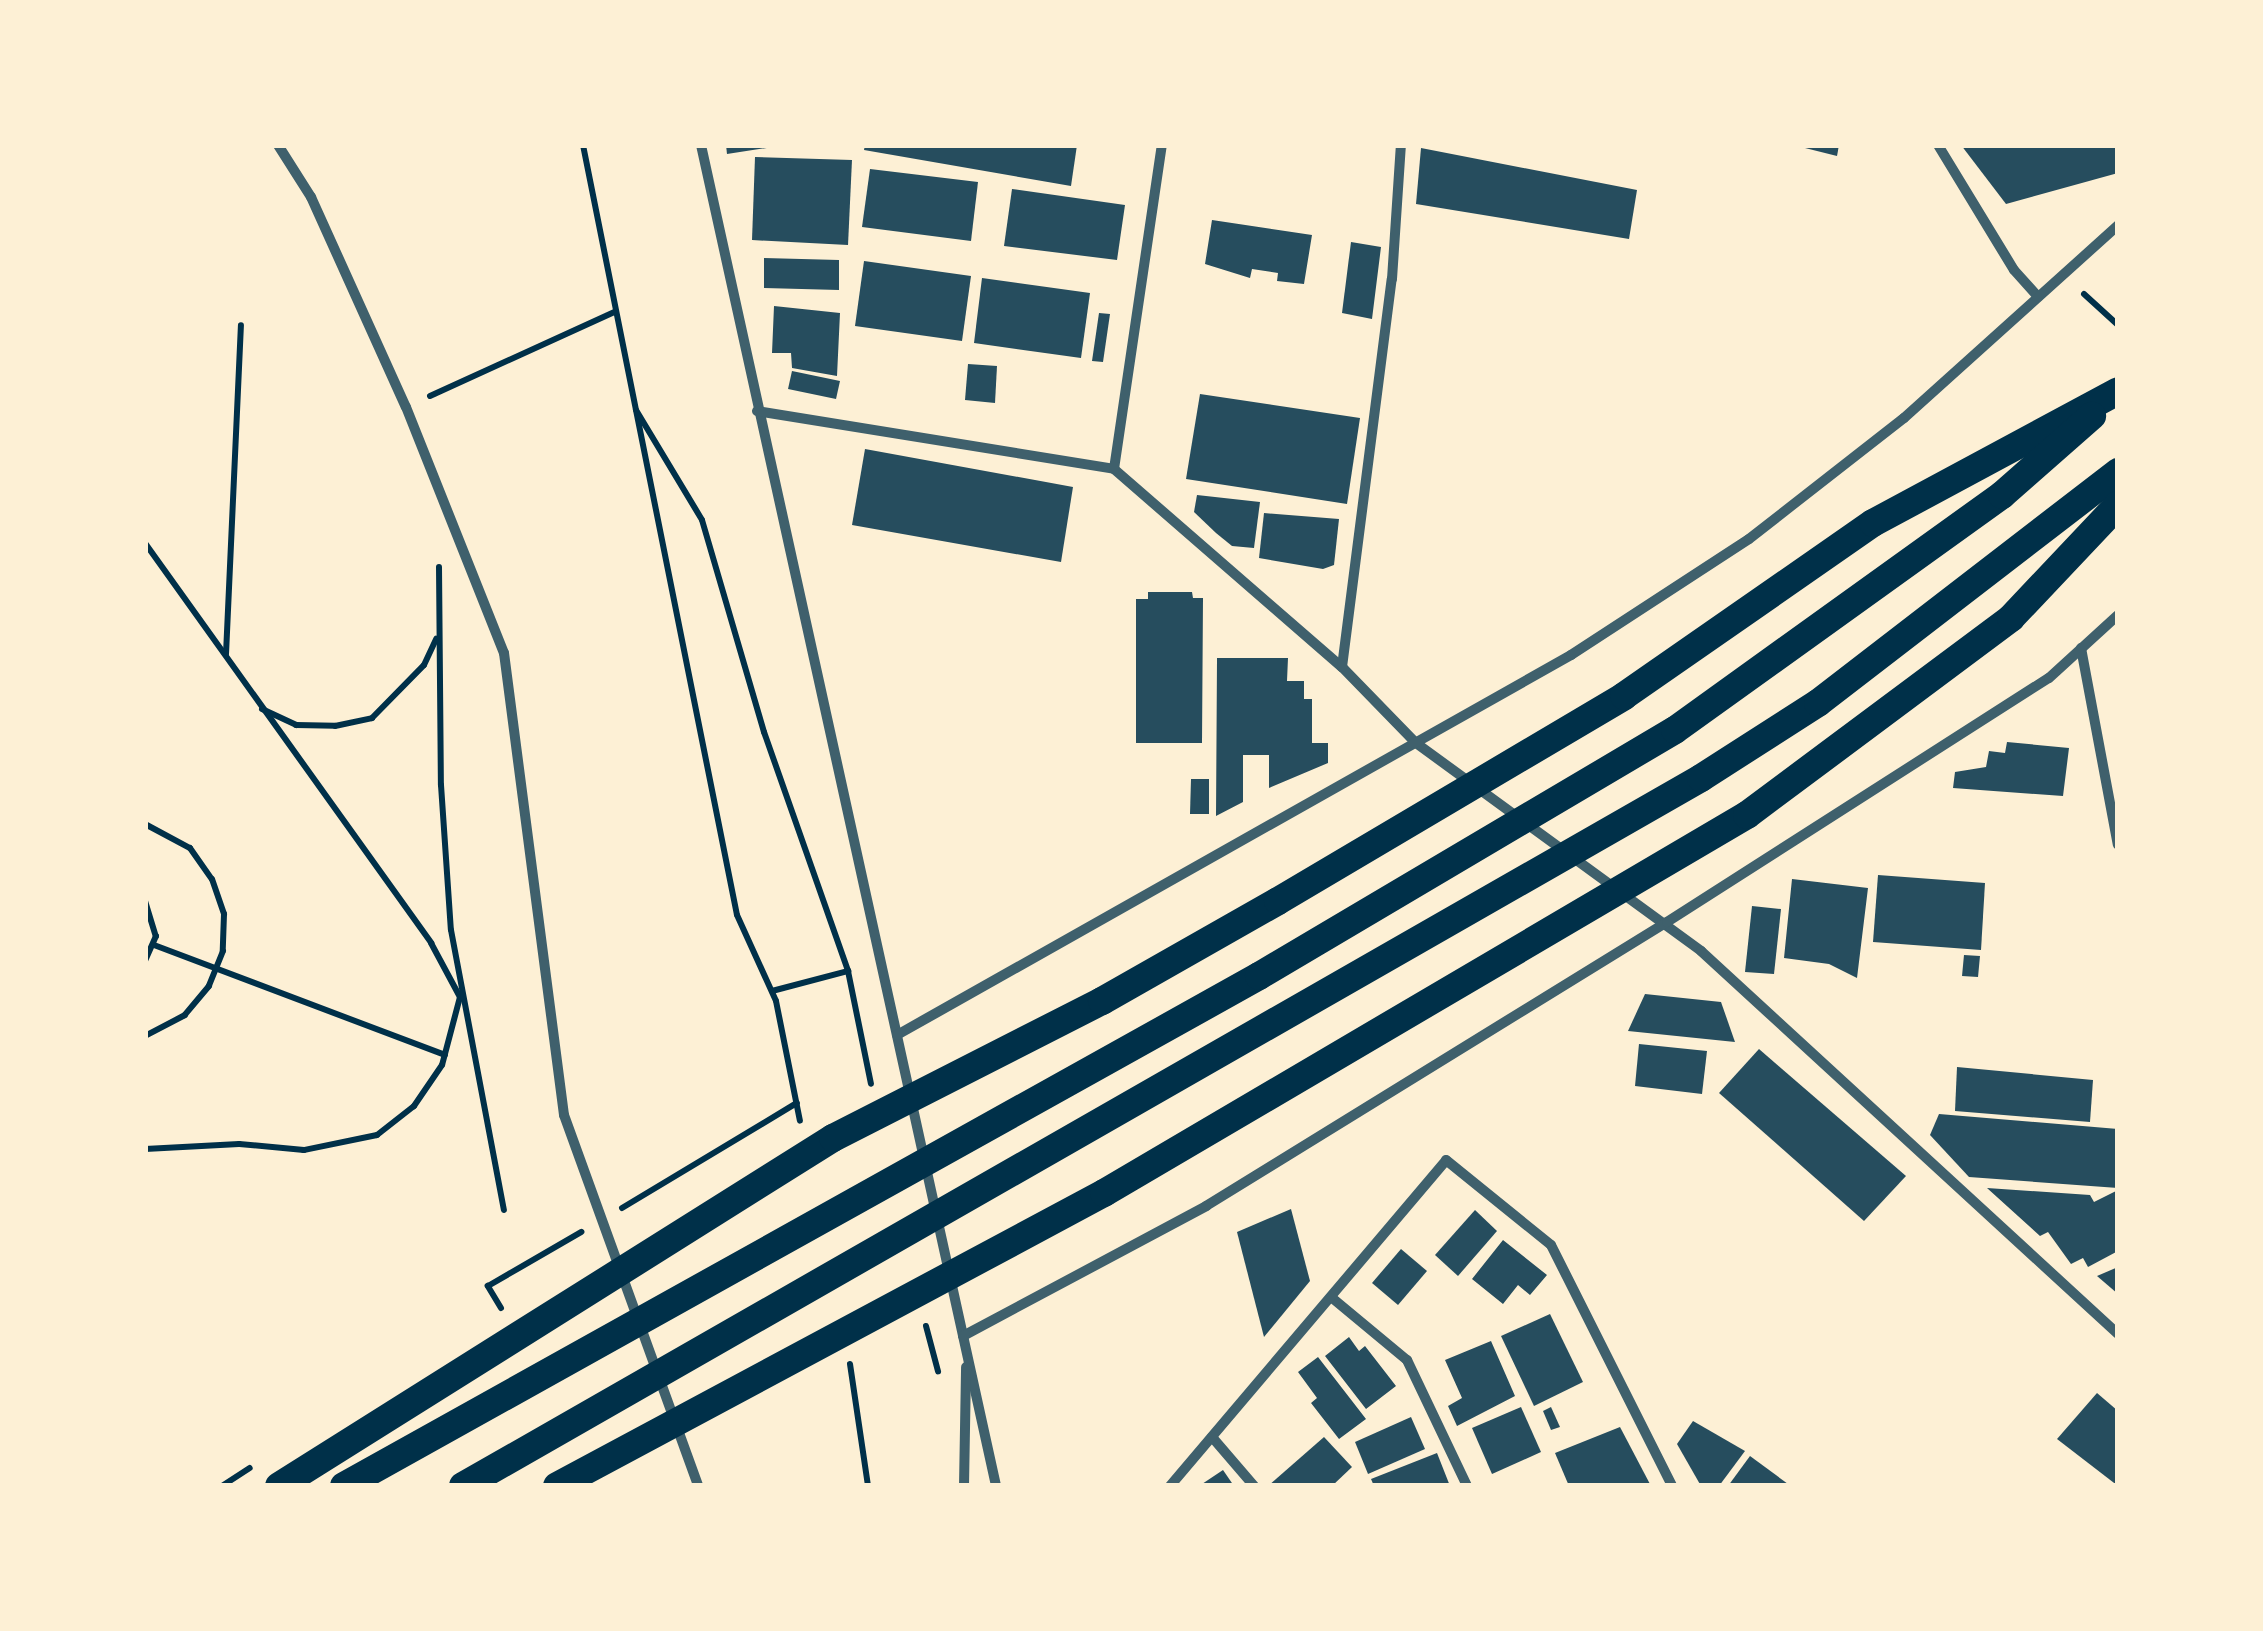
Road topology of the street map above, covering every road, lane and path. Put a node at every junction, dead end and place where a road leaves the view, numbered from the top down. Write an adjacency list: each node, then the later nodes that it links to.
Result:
1 (278, 145): 15 (street)
2 (583, 145): 10 (path)
3 (701, 145): 16 (street)
4 (1162, 145): 17 (street)
5 (1401, 145): 26 (street)
6 (1938, 145): 9 (street)
7 (2118, 224): 9 (street)
8 (2084, 294): 12 (path)
9 (2038, 297): 28 (street)
10 (614, 312): 14 (path); 15 (path)
11 (241, 324): 25 (path)
12 (2118, 325)
13 (2118, 392): 57 (highway); 58 (highway)
14 (633, 405): 32 (path); 37 (path)
15 (406, 407): 61 (street)
16 (758, 411): 17 (street); 40 (street)
17 (1114, 469): 26 (street)
18 (2118, 472): 59 (highway)
19 (2118, 505): 60 (highway)
20 (145, 543): 25 (path)
21 (440, 562): 23 (path)
22 (2118, 615): 24 (street)
23 (438, 634): 27 (path); 39 (path)
24 (2081, 648): 30 (street); 33 (street)
25 (226, 656): 27 (path)
26 (1342, 667): 28 (street)
27 (261, 708): 39 (path)
28 (1416, 743): 33 (street); 40 (street)
29 (145, 824): 36 (path)
30 (2118, 845)
31 (145, 900): 34 (path)
32 (737, 915)
33 (1667, 922): 52 (street); 53 (street)
34 (154, 945): 35 (path); 36 (path)
35 (145, 961)
36 (216, 968): 41 (path); 42 (path)
37 (848, 971): 38 (path); 44 (path)
38 (772, 991)
39 (460, 998): 42 (path); 46 (path)
40 (897, 1035): 53 (street)
41 (145, 1036)
42 (445, 1055): 45 (path)
43 (796, 1103): 47 (path)
44 (876, 1105)
45 (145, 1149)
46 (504, 1210)
47 (606, 1218)
48 (589, 1228): 50 (path)
49 (1331, 1297): 56 (street); 66 (street); 67 (street)
50 (501, 1309)
51 (922, 1309): 55 (path)
52 (2118, 1334)
53 (964, 1336): 54 (street)
54 (967, 1351): 62 (street); 63 (street)
55 (940, 1380)
56 (1212, 1438): 64 (street); 65 (street)
57 (279, 1486)
58 (344, 1486)
59 (463, 1486)
60 (557, 1486)
61 (698, 1486)
62 (964, 1486)
63 (996, 1486)
64 (1170, 1486)
65 (1254, 1486)
66 (1467, 1486)
67 (1672, 1486)

